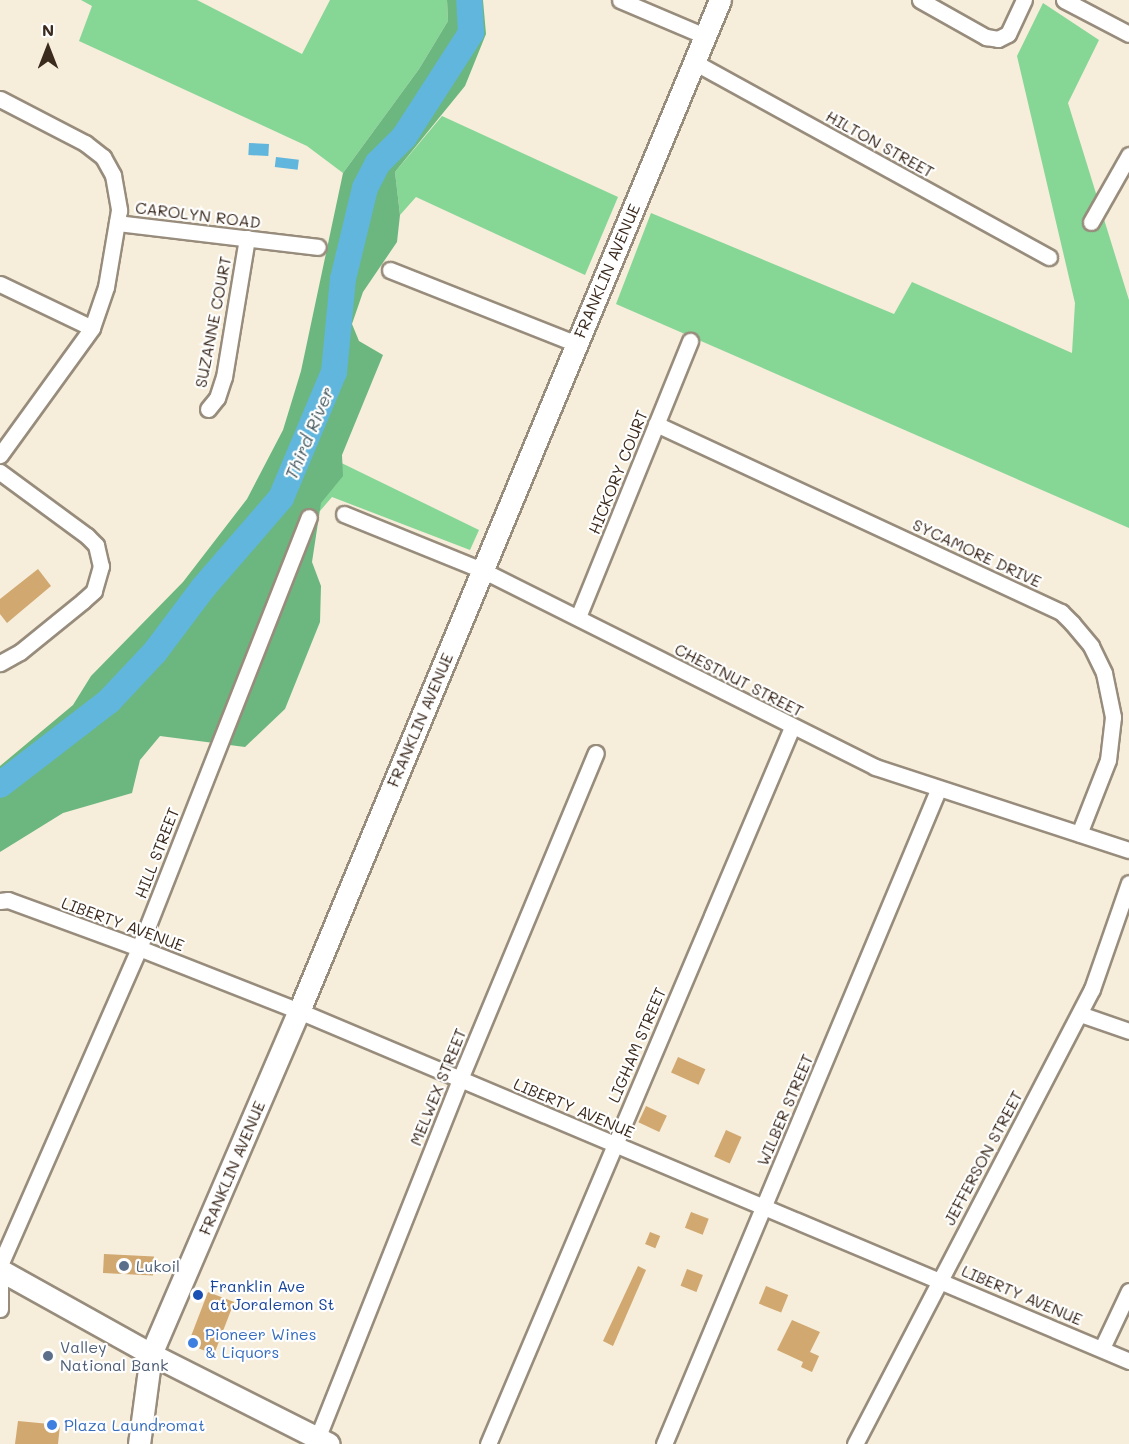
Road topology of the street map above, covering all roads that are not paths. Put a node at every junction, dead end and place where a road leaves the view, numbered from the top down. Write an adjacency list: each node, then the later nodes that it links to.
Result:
1 (620, 0): 7 (street)
2 (720, 0): 7 (main road, FRANKLIN AVENUE)
3 (920, 0): 4 (street)
4 (1024, 0)
5 (1064, 0): 6 (street)
6 (1129, 34)
7 (705, 36): 8 (main road, FRANKLIN AVENUE)
8 (694, 62): 15 (street, HILTON STREET); 20 (main road, FRANKLIN AVENUE)
9 (0, 99): 12 (street, CAROLYN ROAD)
10 (1129, 155): 11 (street)
11 (1091, 222)
12 (117, 223): 13 (street, CAROLYN ROAD); 18 (street)
13 (247, 238): 14 (street, CAROLYN ROAD); 21 (street, SUZANNE COURT)
14 (318, 247)
15 (1049, 257)
16 (390, 270): 20 (street)
17 (0, 284): 18 (street)
18 (92, 328): 23 (street)
19 (690, 341): 22 (street, HICKORY COURT)
20 (577, 344): 27 (main road, FRANKLIN AVENUE)
21 (207, 409)
22 (656, 424): 28 (street, HICKORY COURT); 33 (street, SYCAMORE DRIVE)
23 (0, 455)
24 (0, 472): 29 (street)
25 (344, 514): 27 (street, CHESTNUT STREET)
26 (309, 517): 37 (street, HILL STREET)
27 (482, 570): 28 (street, CHESTNUT STREET); 38 (main road, FRANKLIN AVENUE)
28 (578, 616): 30 (street, CHESTNUT STREET)
29 (0, 663)
30 (792, 727): 32 (street, CHESTNUT STREET); 42 (street, LIGHAM STREET)
31 (596, 753): 41 (street, MELWEX STREET)
32 (938, 790): 33 (street, CHESTNUT STREET); 43 (street, WILBER STREET)
33 (1079, 834): 34 (street, CHESTNUT STREET)
34 (1129, 850)
35 (1129, 883): 39 (street, JEFFERSON STREET)
36 (0, 901): 37 (street, LIBERTY AVENUE)
37 (139, 948): 38 (street, LIBERTY AVENUE); 44 (street, HILL STREET)
38 (299, 1011): 41 (street, LIBERTY AVENUE); 51 (main road, FRANKLIN AVENUE)
39 (1080, 1014): 40 (street); 46 (street, JEFFERSON STREET)
40 (1129, 1031)
41 (460, 1079): 42 (street, LIBERTY AVENUE); 53 (street, MELWEX STREET)
42 (613, 1146): 43 (street, LIBERTY AVENUE); 55 (street, LIGHAM STREET)
43 (765, 1205): 46 (street, LIBERTY AVENUE); 56 (street, WILBER STREET)
44 (0, 1265)
45 (0, 1270): 51 (main road)
46 (939, 1280): 50 (street, LIBERTY AVENUE); 57 (street, JEFFERSON STREET)
47 (0, 1281): 49 (street)
48 (1129, 1291): 50 (street)
49 (0, 1309)
50 (1102, 1348): 52 (street, LIBERTY AVENUE)
51 (151, 1354): 53 (main road); 54 (main road, FRANKLIN AVENUE)
52 (1129, 1361)
53 (320, 1442)
54 (138, 1444)
55 (488, 1444)
56 (664, 1444)
57 (855, 1444)

